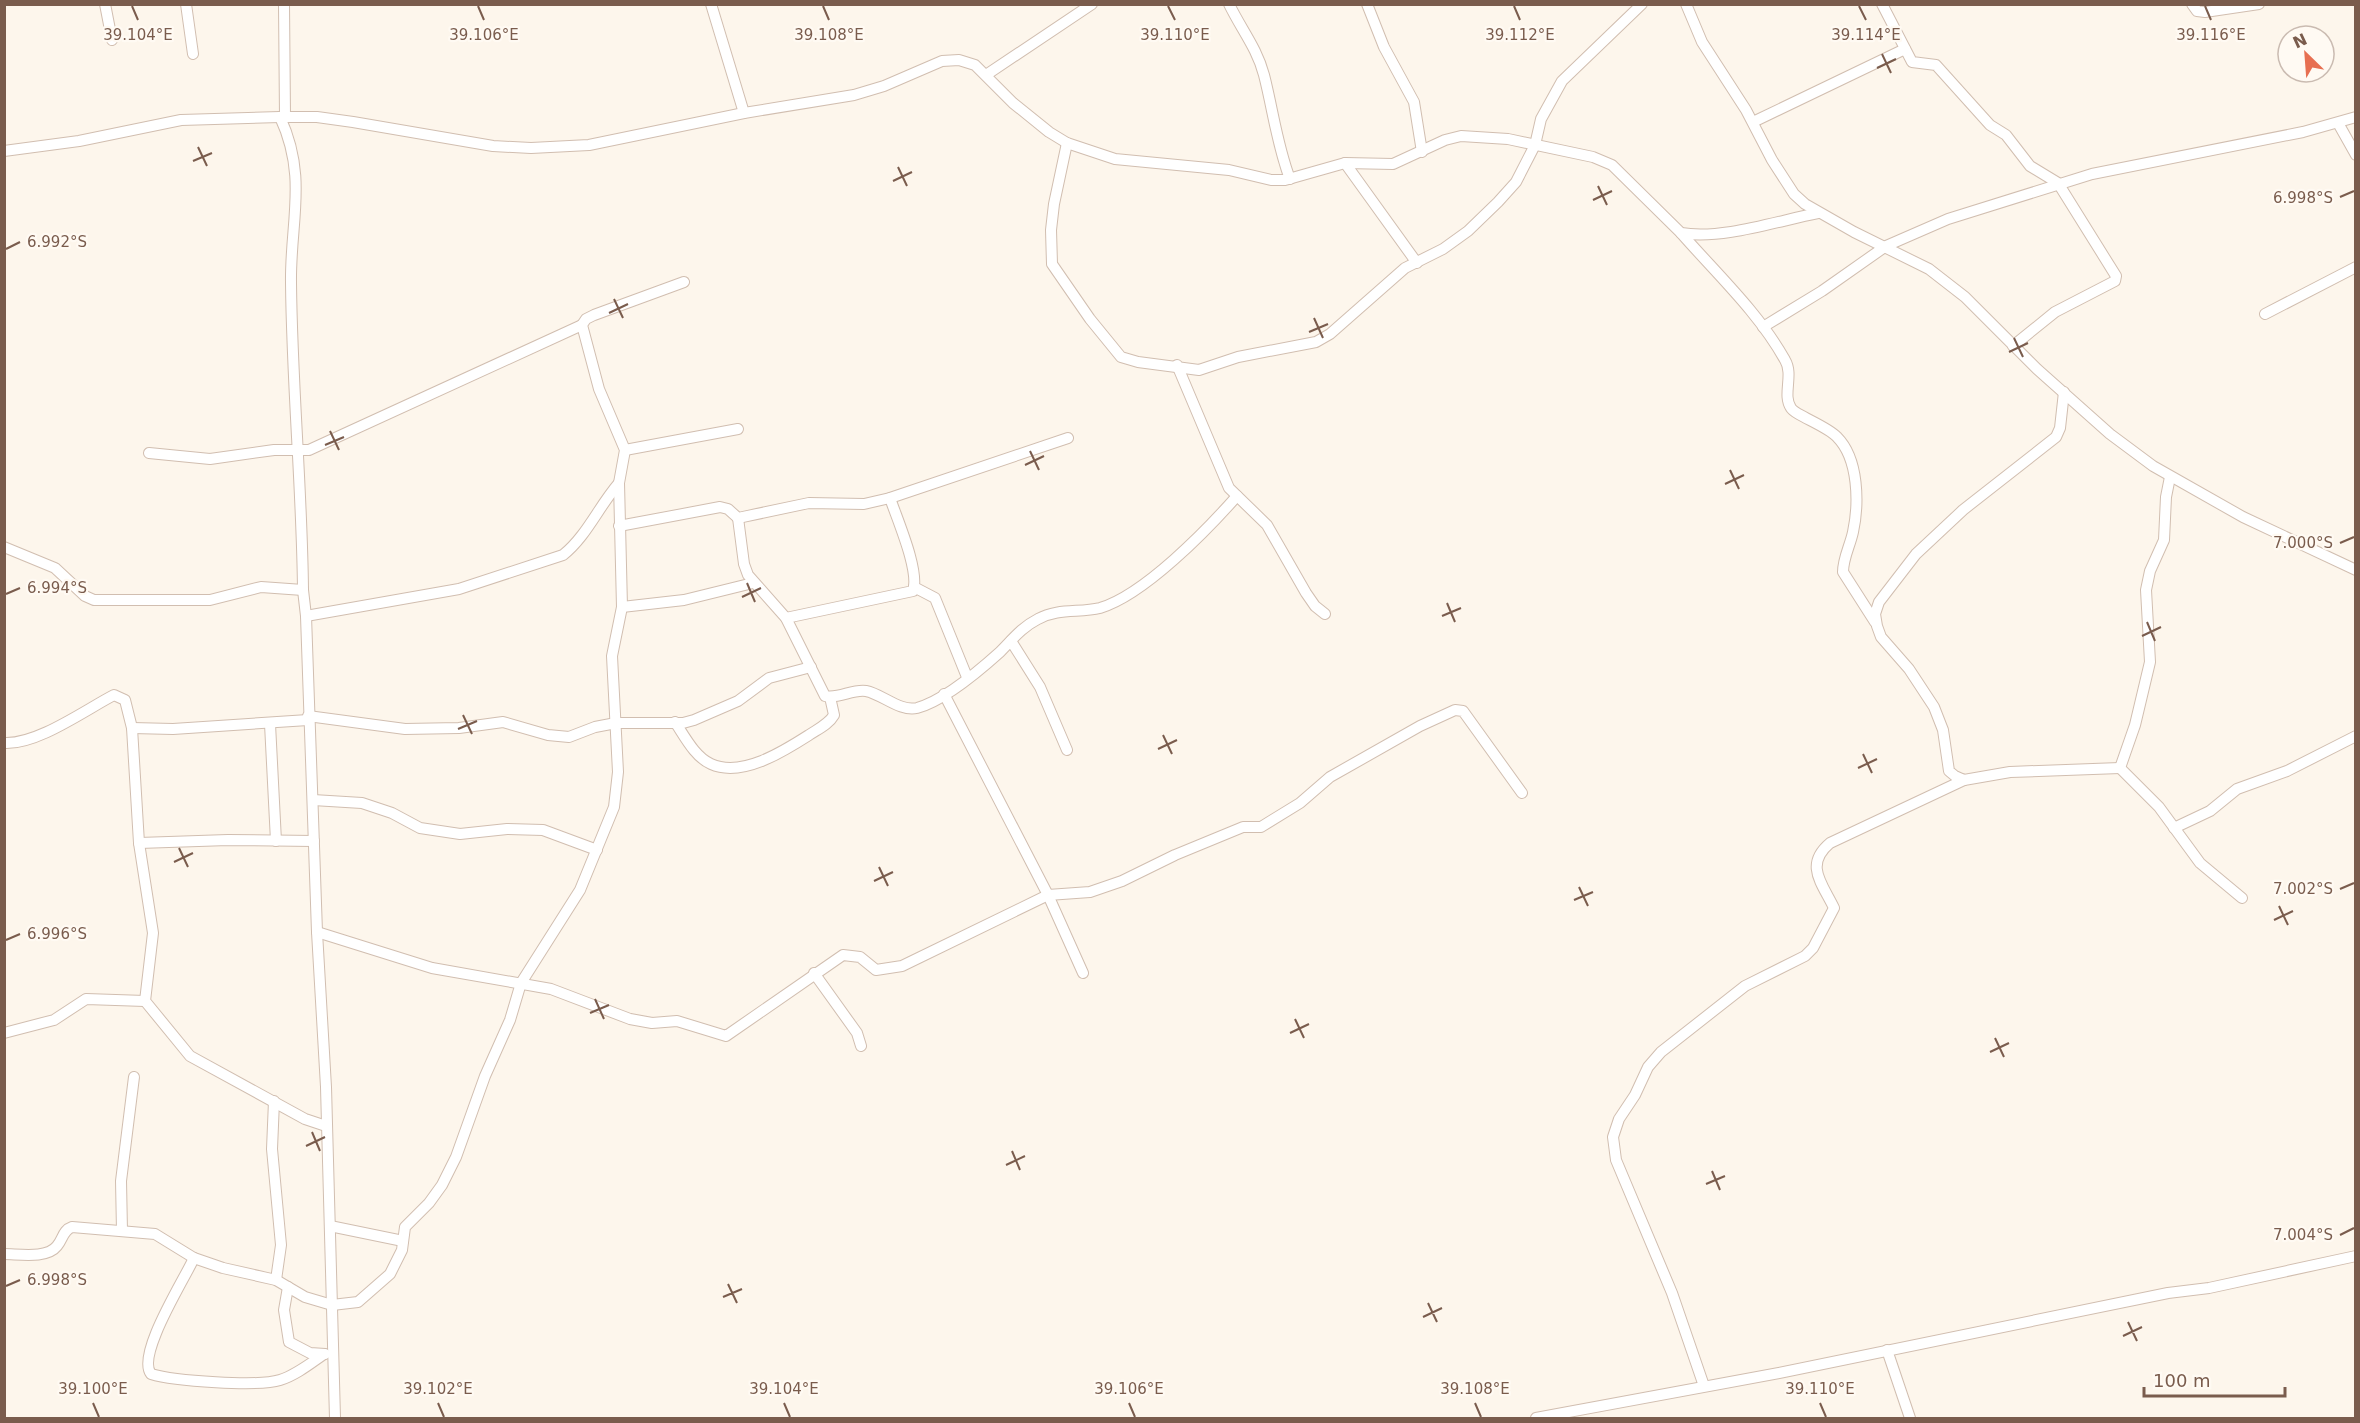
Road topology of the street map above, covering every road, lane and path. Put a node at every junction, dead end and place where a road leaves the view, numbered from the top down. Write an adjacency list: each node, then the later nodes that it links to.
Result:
1 (105, 4): 13 (street)
2 (186, 4): 15 (street)
3 (284, 4): 18 (street)
4 (711, 4): 17 (street)
5 (1092, 4): 16 (street)
6 (1229, 4): 28 (street)
7 (1367, 4): 25 (street)
8 (1642, 4): 23 (street)
9 (1686, 4): 20 (street)
10 (1882, 4): 14 (street)
11 (2192, 4): 12 (street)
12 (2259, 4)
13 (112, 40)
14 (1905, 49): 20 (street); 29 (street)
15 (193, 54)
16 (986, 75): 17 (street); 22 (street)
17 (744, 113): 18 (street)
18 (283, 117): 24 (street); 44 (street)
19 (2355, 117): 21 (street)
20 (1753, 122): 30 (street)
21 (2337, 123): 26 (street); 29 (street)
22 (1067, 143): 28 (street); 40 (street)
23 (1535, 145): 25 (street); 31 (street); 33 (street)
24 (4, 152)
25 (1422, 152): 27 (street)
26 (2355, 155)
27 (1345, 163): 28 (street); 33 (street)
28 (1290, 179)
29 (2058, 183): 32 (street); 39 (street)
30 (1818, 213): 31 (street); 32 (street)
31 (1681, 233): 38 (street)
32 (1886, 246): 38 (street); 39 (street)
33 (1417, 263): 40 (street)
34 (2355, 267): 36 (street)
35 (684, 282): 37 (street)
36 (2265, 314)
37 (582, 325): 44 (street); 45 (street)
38 (1763, 327): 62 (street)
39 (2013, 346): 41 (street)
40 (1177, 365): 49 (street)
41 (2064, 392): 47 (street); 62 (street)
42 (738, 429): 45 (street)
43 (1068, 438): 50 (street)
44 (298, 448): 46 (street); 57 (street)
45 (625, 450): 48 (street)
46 (149, 453)
47 (2170, 477): 54 (street); 76 (street)
48 (619, 483): 52 (street); 60 (street)
49 (1237, 496): 59 (street); 63 (street)
50 (890, 498): 51 (street); 56 (street)
51 (738, 518): 52 (street); 55 (street)
52 (619, 526): 58 (street)
53 (4, 547): 57 (street)
54 (2355, 570)
55 (753, 583): 58 (street); 61 (street)
56 (914, 588): 61 (street); 65 (street)
57 (303, 590): 60 (street)
58 (622, 607): 70 (street)
59 (1325, 614)
60 (306, 616): 68 (street)
61 (786, 618): 64 (street)
62 (1877, 626): 77 (street)
63 (1011, 641): 65 (street); 75 (street)
64 (811, 667): 67 (street); 69 (street)
65 (967, 677): 66 (street)
66 (944, 694): 67 (street); 85 (street)
67 (830, 697): 69 (street)
68 (308, 718): 70 (street); 71 (street); 79 (street)
69 (675, 722): 70 (street)
70 (616, 723): 84 (street)
71 (270, 724): 72 (street); 81 (street)
72 (132, 728): 74 (street); 83 (street)
73 (2355, 736): 80 (street)
74 (4, 743)
75 (1067, 750)
76 (2120, 768): 77 (street); 80 (street)
77 (1964, 780): 108 (street)
78 (1522, 793): 85 (street)
79 (313, 800): 82 (street); 84 (street)
80 (2174, 828): 86 (street)
81 (276, 841): 82 (street); 83 (street)
82 (314, 841): 87 (street)
83 (139, 843): 91 (street)
84 (597, 850): 90 (street)
85 (1048, 895): 88 (street); 89 (street)
86 (2242, 898)
87 (317, 932): 90 (street); 96 (street)
88 (814, 973): 90 (street); 93 (street)
89 (1083, 973)
90 (521, 983): 99 (street)
91 (145, 1001): 92 (street); 95 (street)
92 (4, 1033)
93 (861, 1046)
94 (134, 1077): 98 (street)
95 (274, 1101): 96 (street); 103 (street)
96 (326, 1126): 97 (street)
97 (330, 1226): 99 (street); 105 (street)
98 (122, 1231): 100 (street); 102 (street)
99 (403, 1241): 105 (street)
100 (4, 1254)
101 (2355, 1256): 106 (street)
102 (194, 1258): 103 (street); 107 (street)
103 (276, 1280): 104 (street)
104 (288, 1287): 105 (street); 107 (street)
105 (332, 1305): 107 (street)
106 (1887, 1350): 108 (street); 111 (street)
107 (329, 1353): 109 (street)
108 (1704, 1386): 110 (street)
109 (335, 1419)
110 (1536, 1419)
111 (1910, 1419)

